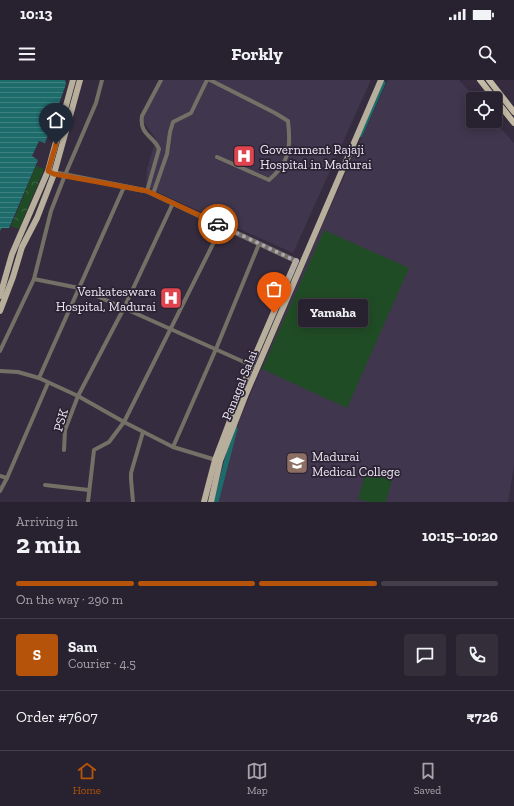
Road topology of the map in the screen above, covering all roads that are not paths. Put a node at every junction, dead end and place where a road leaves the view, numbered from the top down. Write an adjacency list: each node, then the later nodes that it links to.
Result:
1 (73, 80): 15 (main road)
2 (80, 80): 15 (main road)
3 (102, 80): 16 (street)
4 (161, 80): 18 (street)
5 (208, 80): 14 (street); 19 (street)
6 (381, 80): 32 (main road, Panagal Salai)
7 (480, 80): 9 (highway)
8 (487, 80): 11 (highway); 12 (street)
9 (489, 92)
10 (502, 108): 13 (highway)
11 (514, 112)
12 (514, 116)
13 (514, 123)
14 (217, 157)
15 (51, 172): 16 (street); 26 (main road); 28 (main road)
16 (65, 175): 17 (street); 24 (street)
17 (124, 187): 18 (street); 25 (street)
18 (147, 191): 19 (street)
19 (153, 194): 20 (street)
20 (173, 204): 21 (street); 27 (street, PSK)
21 (222, 226): 22 (street); 29 (street)
22 (259, 244): 23 (street); 30 (street)
23 (296, 261): 32 (main road, Panagal Salai)
24 (34, 279): 25 (street); 31 (street)
25 (79, 288): 27 (street); 34 (street)
26 (0, 296)
27 (124, 308): 29 (street); 36 (street, PSK)
28 (0, 311)
29 (170, 329): 30 (street); 37 (street)
30 (216, 349): 32 (street); 39 (street)
31 (0, 351)
32 (254, 367): 41 (main road, Panagal Salai)
33 (0, 371): 34 (street)
34 (39, 378): 35 (street)
35 (48, 384): 36 (street); 43 (street)
36 (78, 396): 37 (street); 40 (street, PSK)
37 (124, 422): 38 (street); 46 (street)
38 (143, 432): 39 (street); 48 (street)
39 (173, 447): 41 (street)
40 (64, 450)
41 (217, 460): 49 (main road, Panagal Salai); 50 (main road, Panagal Salai)
42 (0, 476): 43 (street)
43 (7, 478): 45 (street)
44 (46, 485): 46 (street)
45 (0, 490)
46 (89, 490): 47 (street)
47 (88, 502)
48 (134, 502)
49 (204, 502)
50 (211, 502)

